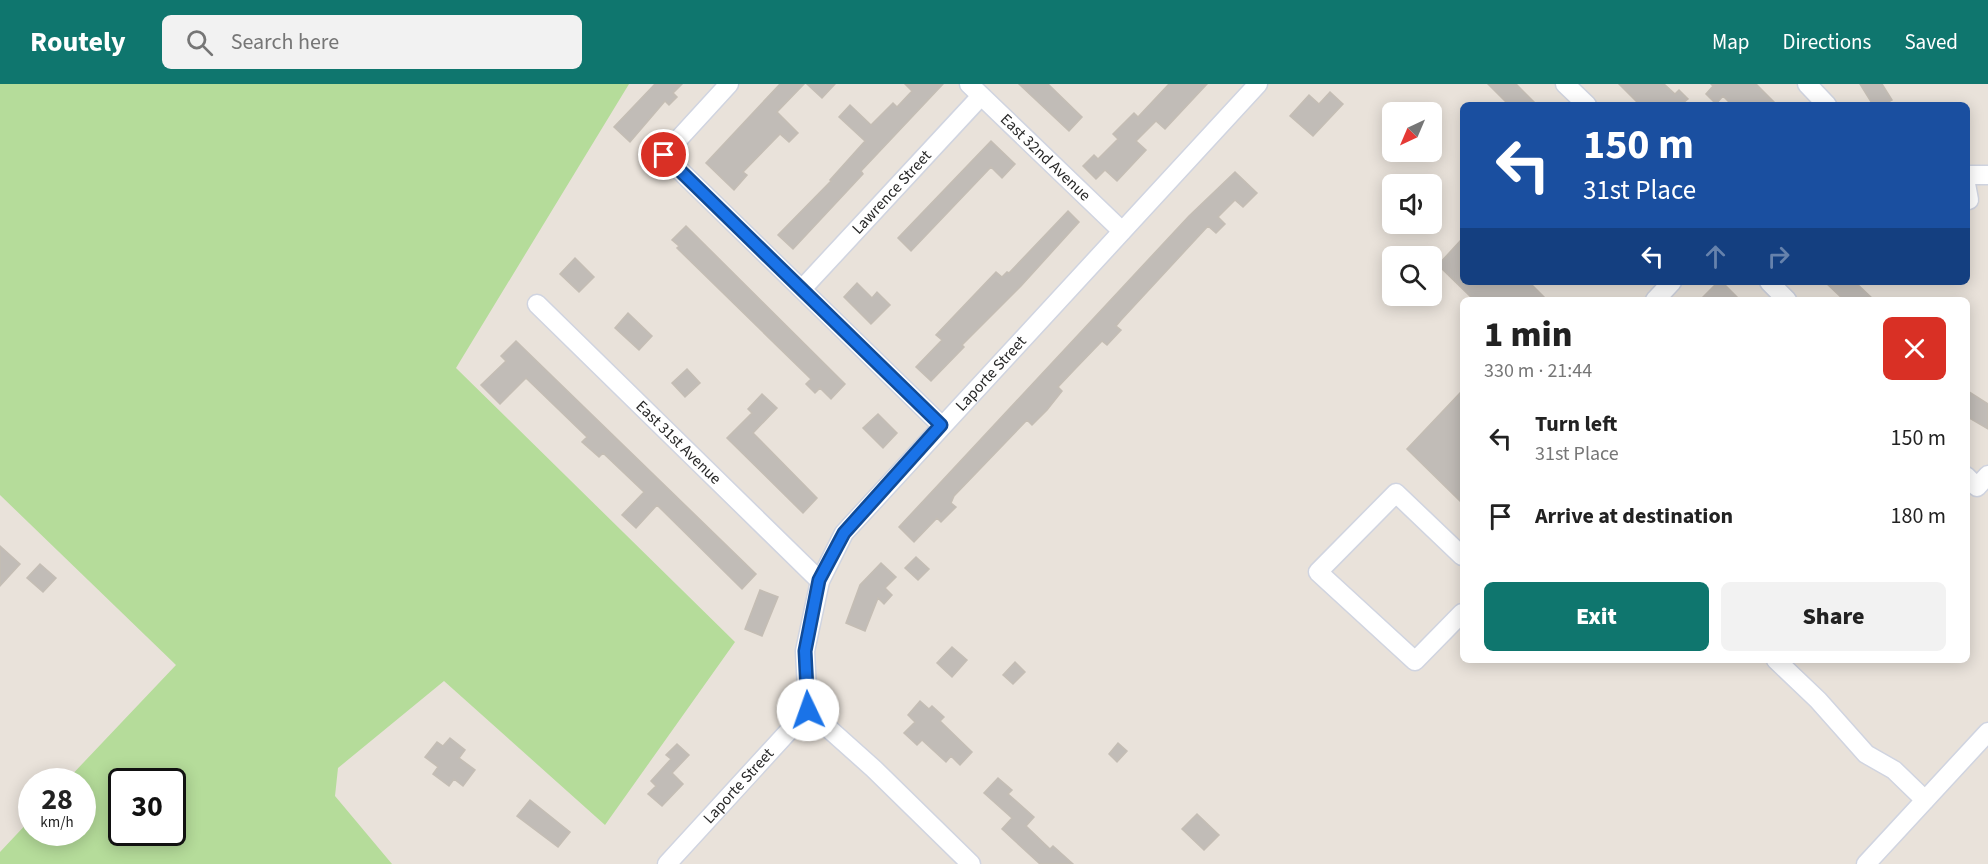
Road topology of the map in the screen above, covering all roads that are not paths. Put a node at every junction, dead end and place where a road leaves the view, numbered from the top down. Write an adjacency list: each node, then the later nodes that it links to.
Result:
1 (729, 84): 13 (street)
2 (1258, 84): 10 (street, Laporte Street)
3 (1565, 84): 6 (street)
4 (1808, 84): 7 (street)
5 (975, 90): 10 (street, East 32nd Avenue); 13 (street, Lawrence Street)
6 (1584, 102)
7 (1824, 102)
8 (1970, 175): 9 (street)
9 (1988, 175)
10 (1122, 231): 17 (street, Laporte Street)
11 (1669, 285): 14 (street)
12 (1772, 285): 15 (street)
13 (802, 290): 17 (street)
14 (1658, 297)
15 (1784, 297)
16 (537, 304): 19 (street, East 31st Avenue)
17 (941, 425): 19 (street, Laporte Street)
18 (1460, 554): 20 (street)
19 (819, 580): 22 (street, Laporte Street)
20 (1460, 615)
21 (1779, 663): 24 (street)
22 (808, 710): 25 (street, Laporte Street); 26 (street)
23 (1988, 732): 24 (street)
24 (1925, 800): 27 (street)
25 (667, 864)
26 (971, 864)
27 (1866, 864)

